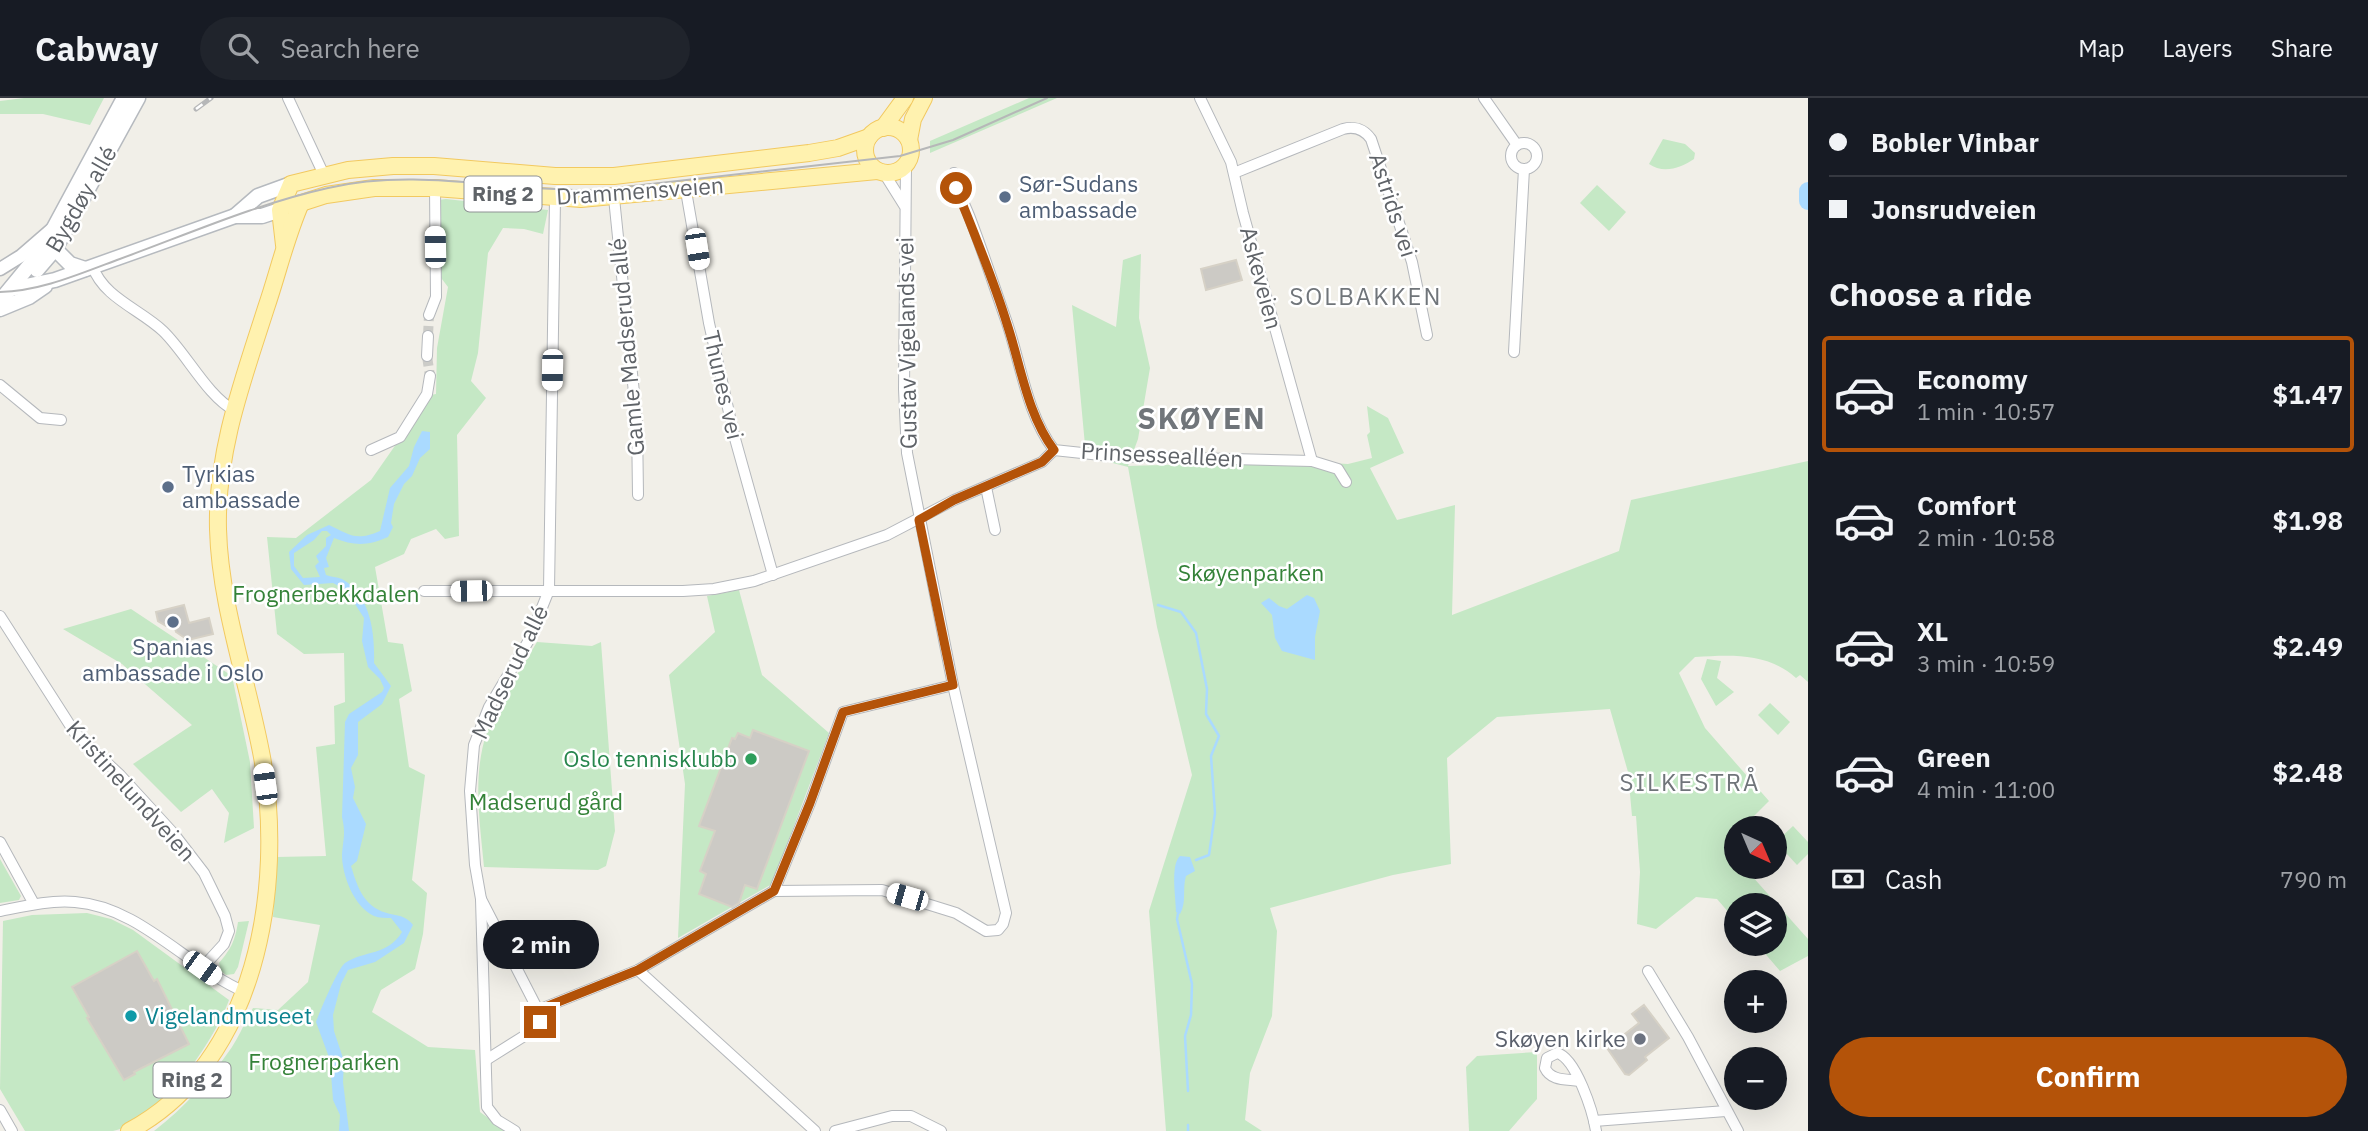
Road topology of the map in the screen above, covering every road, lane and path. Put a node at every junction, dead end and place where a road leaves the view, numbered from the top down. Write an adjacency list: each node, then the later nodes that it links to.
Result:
1 (124, 98): 26 (main road, Bygdøy allé)
2 (138, 98): 28 (main road, Bygdøy allé)
3 (288, 98): 16 (street)
4 (905, 98): 8 (main road)
5 (924, 98): 9 (main road)
6 (1200, 98): 15 (street, Askeveien)
7 (1484, 98): 10 (street)
8 (876, 132): 9 (main road); 13 (main road); 16 (main road, Drammensveien / Ring 2)
9 (909, 140): 11 (main road)
10 (1517, 145): 12 (street); 12 (street)
11 (906, 165): 13 (main road); 23 (street, Gustav Vigelands vei)
12 (1524, 169): 38 (street)
13 (881, 172): 19 (main road, Drammensveien / Ring 2); 23 (street, Gustav Vigelands vei)
14 (954, 173): 45 (street, Prinsessealléen)
15 (1234, 173): 36 (street, Astrids vei); 46 (street, Askeveien)
16 (324, 175): 17 (main road, Drammensveien / Ring 2)
17 (291, 184): 24 (main road, Ring 2); 25 (main road, Drammensveien)
18 (435, 188): 21 (main road, Drammensveien / Ring 2); 22 (main road, Drammensveien / Ring 2); 35 (street)
19 (686, 191): 20 (main road, Drammensveien / Ring 2); 52 (street, Thunes vei)
20 (614, 198): 21 (main road, Drammensveien / Ring 2); 49 (street, Gamle Madserud allé)
21 (555, 199): 53 (street, Madserud allé)
22 (301, 203): 24 (main road, Drammensveien / Ring 2); 27 (main road, Ring 2)
23 (904, 205): 50 (street, Gustav Vigelands vei)
24 (280, 210): 25 (main road, Drammensveien); 27 (main road, Ring 2)
25 (235, 216): 30 (main road, Drammensveien)
26 (51, 229): 29 (street); 32 (main road, Bygdøy allé)
27 (284, 245): 42 (main road, Ring 2)
28 (55, 249): 30 (main road); 32 (main road, Bygdøy allé)
29 (2, 264)
30 (89, 268): 31 (main road, Drammensveien); 42 (street)
31 (55, 280): 32 (main road, Drammensveien); 34 (main road, Bygdøy allé)
32 (6, 290): 33 (main road, Bygdøy allé)
33 (0, 301)
34 (0, 309)
35 (429, 315)
36 (1427, 335)
37 (429, 336): 39 (street)
38 (1514, 352)
39 (427, 355)
40 (430, 376): 44 (street)
41 (0, 385): 43 (street)
42 (234, 411): 65 (main road, Ring 2)
43 (61, 420)
44 (371, 450)
45 (1054, 450): 46 (street, Prinsessealléen); 48 (street)
46 (1312, 461): 47 (street, Prinsessealléen)
47 (1346, 482)
48 (986, 487): 50 (street); 51 (street)
49 (638, 495)
50 (919, 520): 52 (street); 56 (street, Gustav Vigelands vei)
51 (995, 530)
52 (773, 575): 53 (street)
53 (549, 590): 54 (street); 59 (street, Madserud allé)
54 (424, 591)
55 (0, 616): 62 (street, Kristinelundveien)
56 (953, 685): 58 (street); 58 (street, Gustav Vigelands vei)
57 (0, 842): 60 (street)
58 (774, 891): 63 (street)
59 (481, 899): 66 (street); 67 (street, Madserud allé)
60 (34, 904): 61 (street); 62 (street)
61 (0, 911)
62 (202, 968): 65 (street)
63 (638, 970): 66 (street); 75 (street)
64 (1648, 971): 70 (street)
65 (245, 992): 73 (main road, Ring 2)
66 (538, 1010): 67 (street)
67 (486, 1060): 74 (street, Madserud allé)
68 (1579, 1081): 71 (street)
69 (0, 1110): 72 (street)
70 (1726, 1111): 71 (street); 78 (street)
71 (1595, 1126)
72 (12, 1131)
73 (129, 1131)
74 (515, 1131)
75 (815, 1131)
76 (835, 1131): 77 (street)
77 (941, 1131)
78 (1738, 1131)

